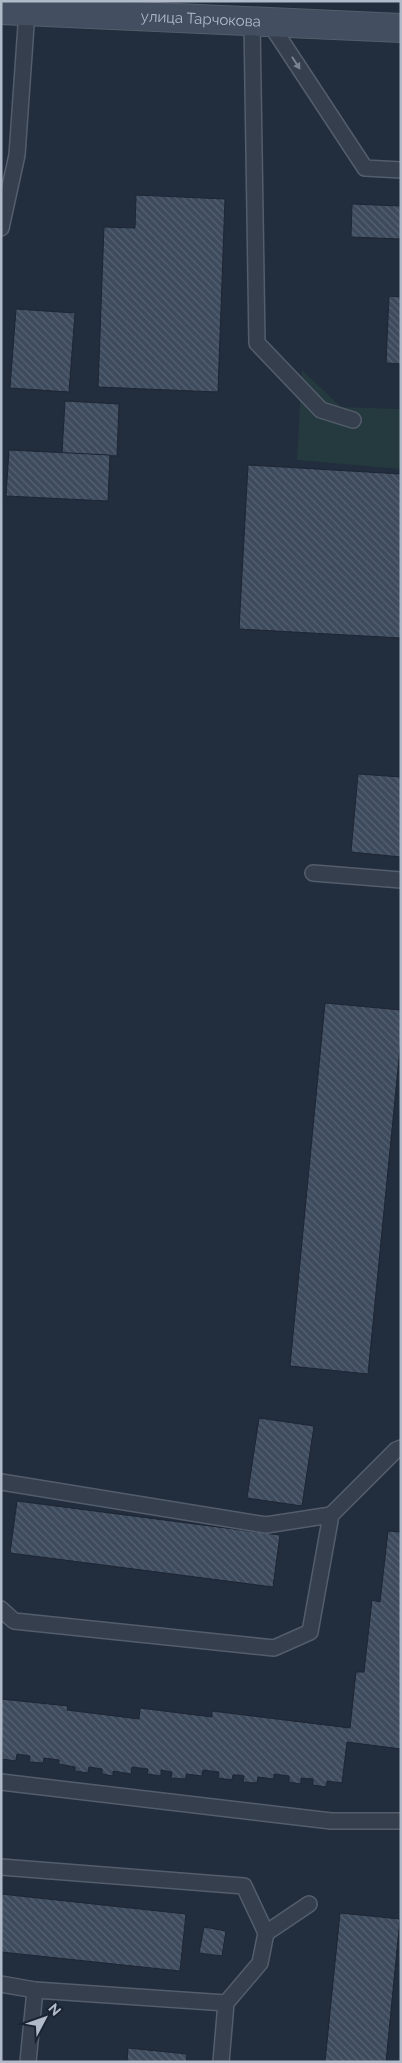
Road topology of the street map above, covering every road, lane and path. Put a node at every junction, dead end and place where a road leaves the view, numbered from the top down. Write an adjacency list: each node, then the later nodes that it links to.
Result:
1 (14, 11): 2 (main road, улица Тарчокова); 5 (lane)
2 (261, 22): 3 (main road, улица Тарчокова); 4 (lane, one-way to 4); 6 (lane)
3 (401, 28)
4 (401, 170)
5 (1, 228)
6 (353, 420)
7 (313, 873): 8 (lane)
8 (401, 880)
9 (401, 1448): 11 (lane)
10 (1, 1482): 11 (lane)
11 (331, 1515): 12 (lane)
12 (1, 1609)
13 (1, 1782): 14 (lane)
14 (401, 1821)
15 (1, 1867): 17 (lane)
16 (309, 1904): 17 (lane)
17 (266, 1933): 20 (lane)
18 (1, 1984): 19 (lane)
19 (35, 1990): 20 (lane); 21 (lane)
20 (226, 2003): 22 (lane)
21 (28, 2062)
22 (221, 2062)

